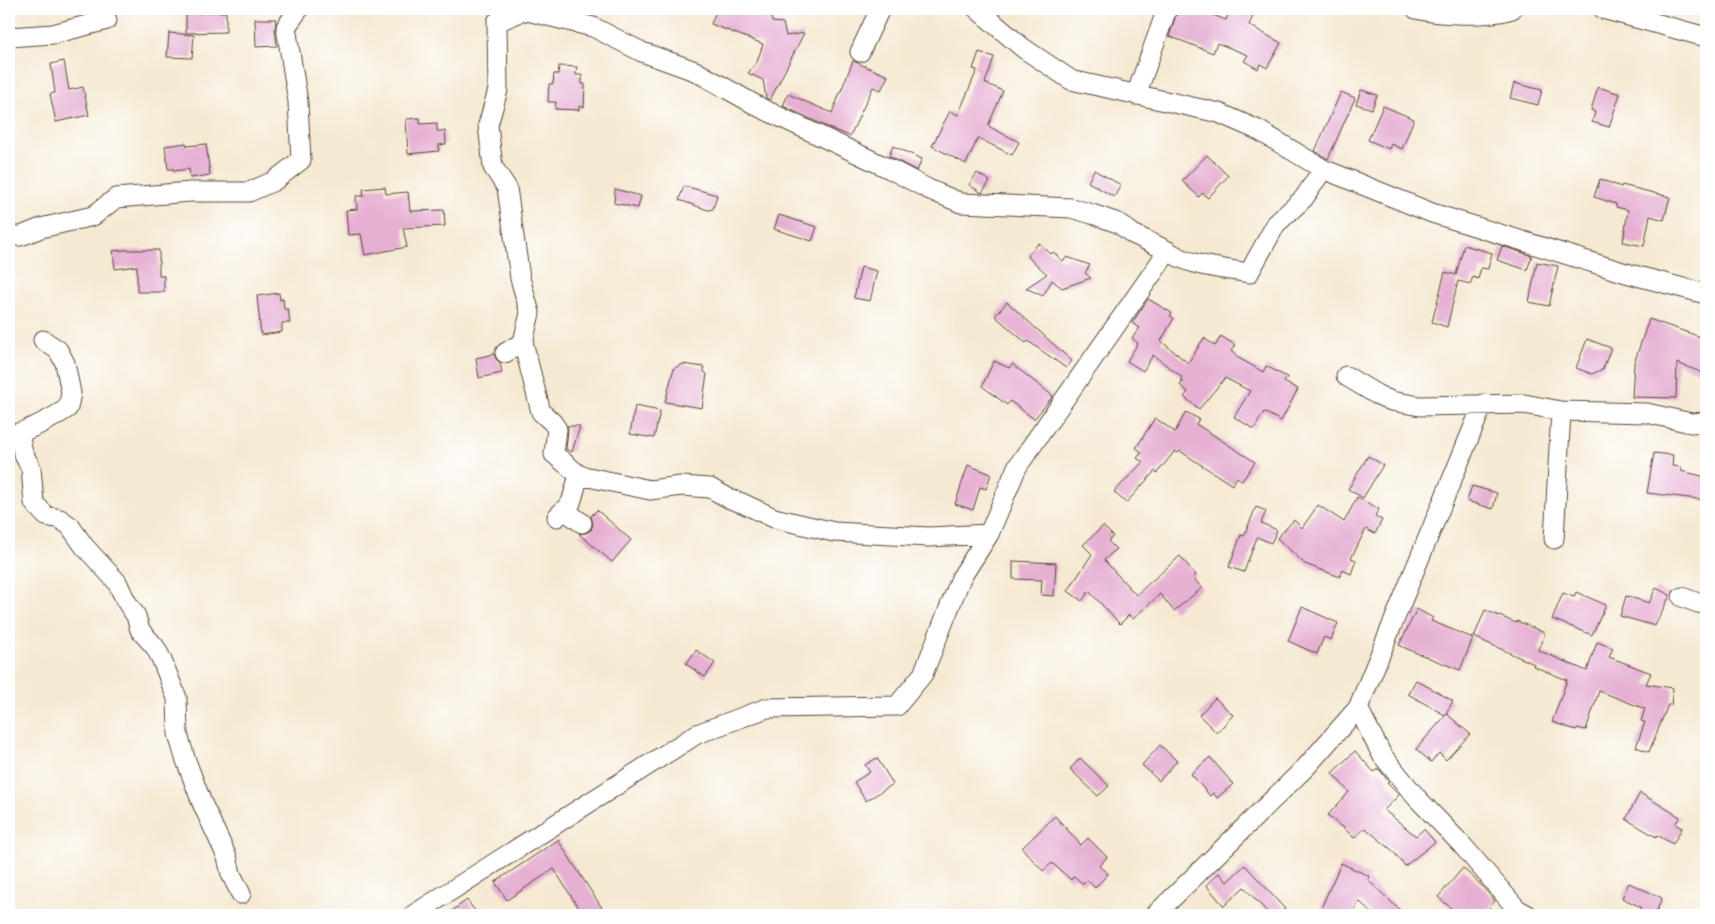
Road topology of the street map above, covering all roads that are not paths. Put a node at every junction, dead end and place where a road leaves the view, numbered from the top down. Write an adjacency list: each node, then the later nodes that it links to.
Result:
1 (299, 9): 15 (street)
2 (880, 9): 12 (street)
3 (977, 9): 13 (street)
4 (1167, 9): 13 (street)
5 (1416, 9): 6 (street)
6 (1512, 9)
7 (1602, 9): 11 (street)
8 (522, 10): 16 (street); 19 (street)
9 (107, 20): 10 (street)
10 (9, 37)
11 (1706, 37)
12 (860, 52)
13 (1136, 95): 14 (street)
14 (1323, 169): 16 (street); 17 (street)
15 (9, 236)
16 (1168, 251): 28 (street)
17 (1706, 294)
18 (43, 340): 25 (street)
19 (523, 342): 20 (street); 26 (street)
20 (505, 353)
21 (1346, 376): 22 (street)
22 (1483, 404): 23 (street); 32 (street)
23 (1560, 411): 24 (street); 29 (street)
24 (1706, 422)
25 (14, 434): 33 (street)
26 (579, 475): 27 (street); 28 (street)
27 (582, 523)
28 (989, 534): 34 (street)
29 (1554, 539)
30 (1682, 597): 31 (street)
31 (1706, 604)
32 (1358, 708): 35 (street); 36 (street)
33 (241, 894)
34 (413, 915)
35 (1155, 915)
36 (1528, 915)

